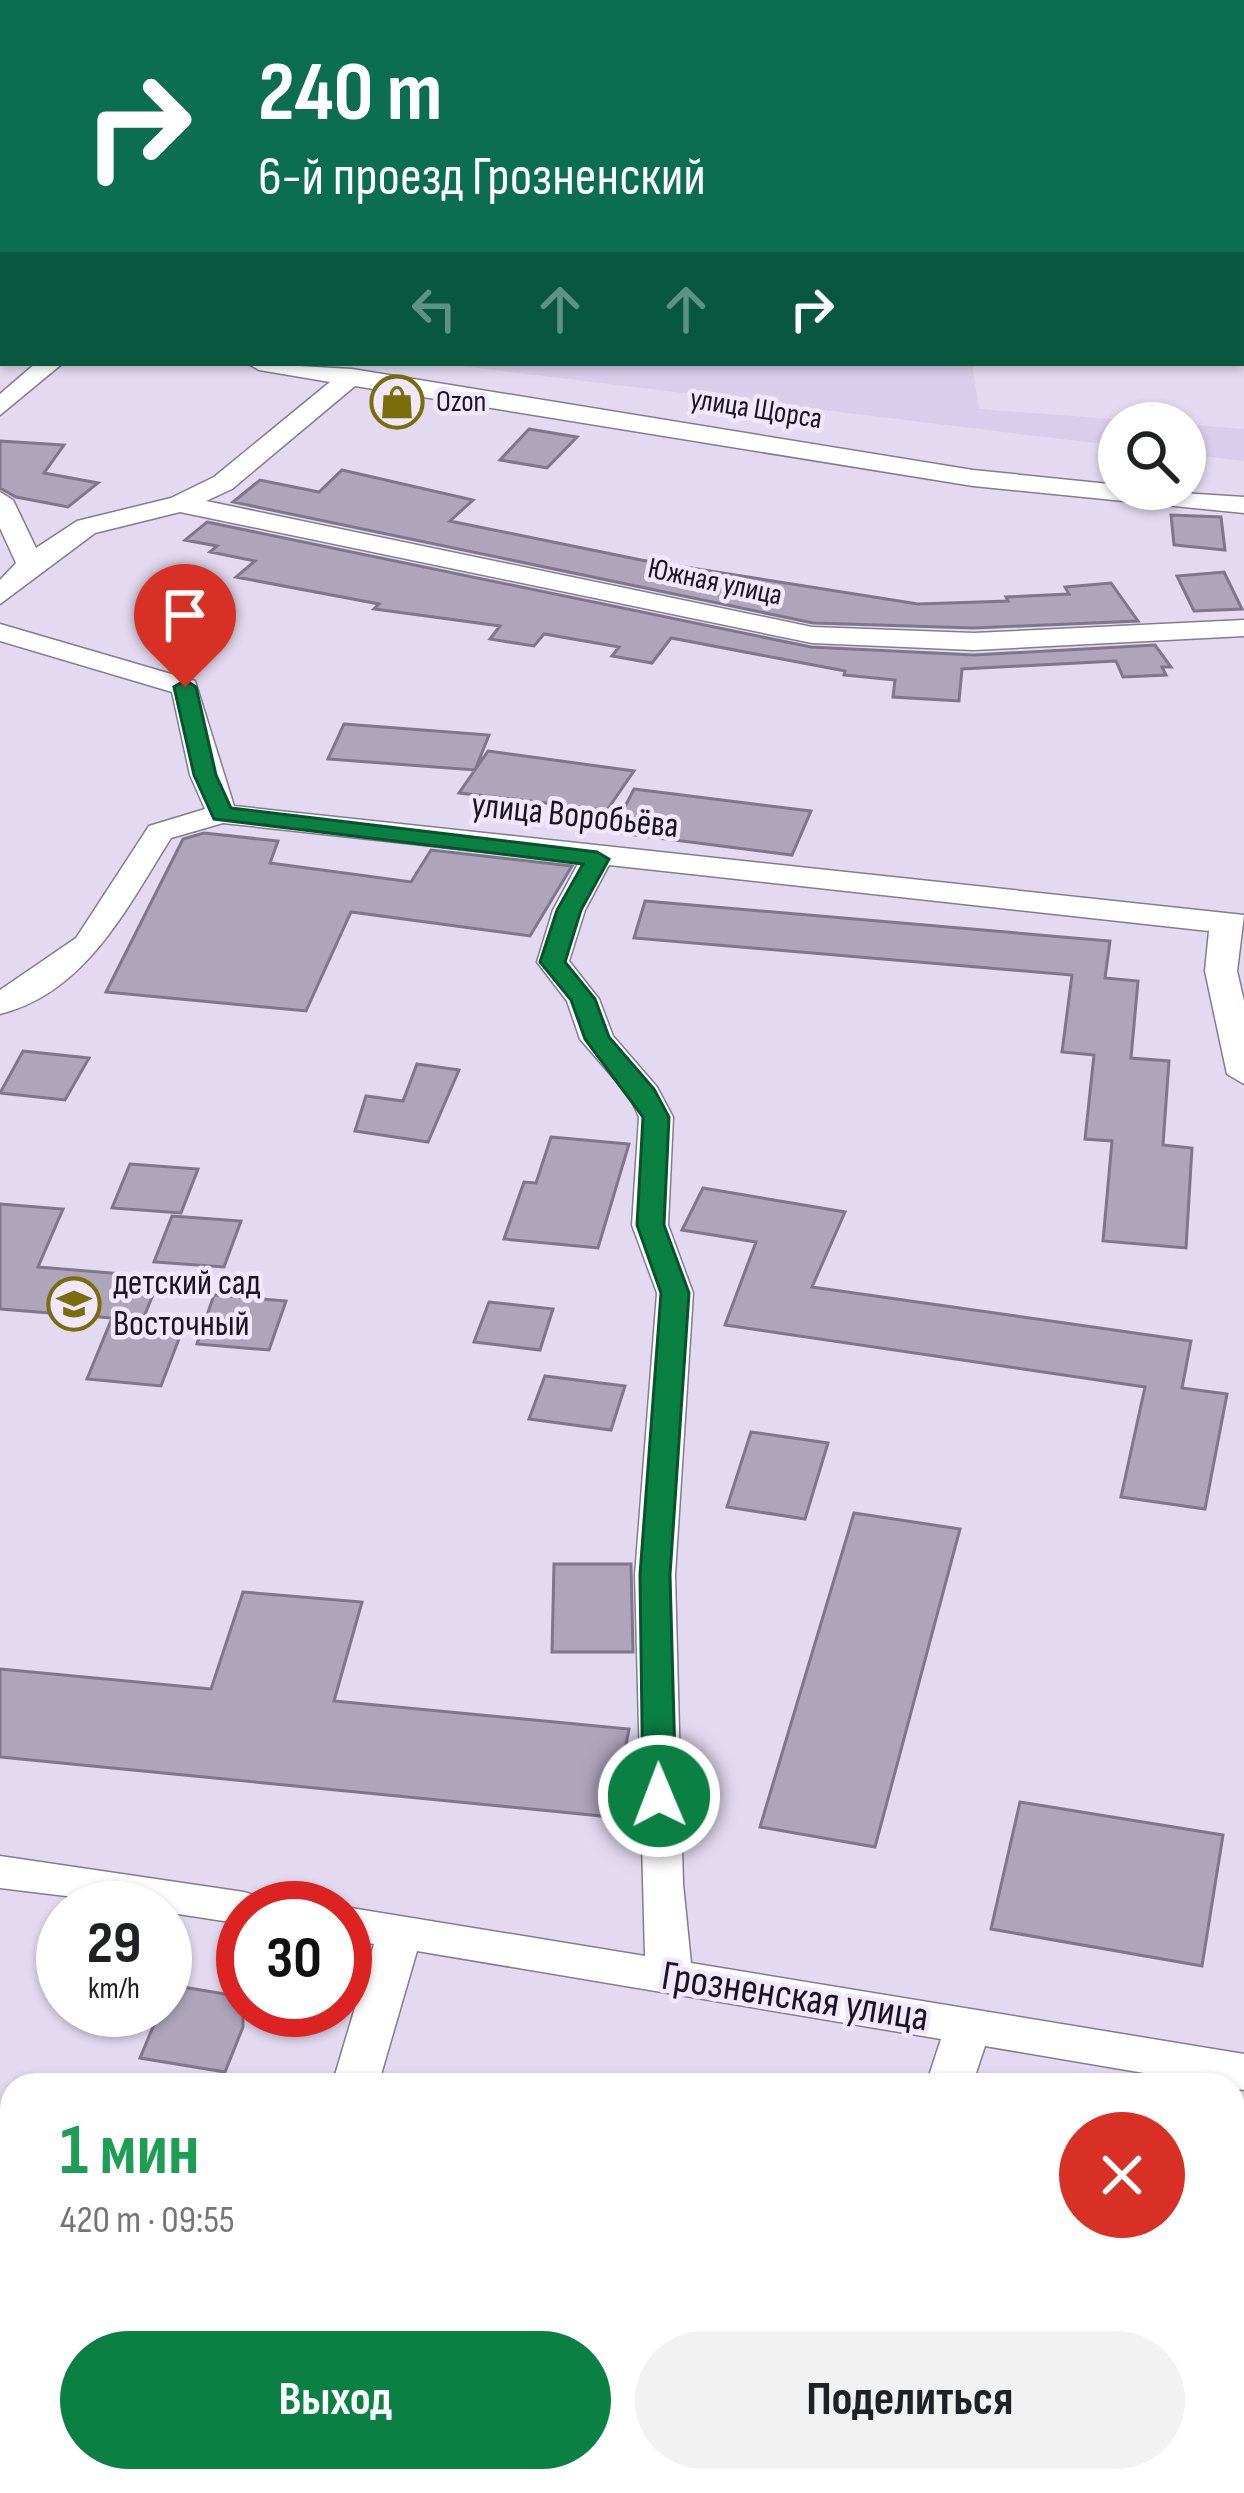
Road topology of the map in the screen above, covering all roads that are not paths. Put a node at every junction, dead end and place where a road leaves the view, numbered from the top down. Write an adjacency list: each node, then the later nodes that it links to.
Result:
1 (48, 366): 4 (street)
2 (280, 366): 3 (street, улица Щорса)
3 (352, 376): 6 (street); 7 (street, улица Щорса)
4 (0, 407)
5 (0, 500): 8 (street)
6 (180, 505): 8 (street); 10 (street, Южная улица)
7 (1244, 505)
8 (29, 564): 9 (street)
9 (0, 596)
10 (1244, 628)
11 (0, 632): 12 (street)
12 (222, 814): 13 (street, улица Воробьёва); 15 (street)
13 (597, 859): 14 (street, улица Воробьёва); 21 (street)
14 (1235, 924): 16 (street)
15 (0, 1004)
16 (1244, 1074)
17 (0, 1872): 18 (street)
18 (216, 1904)
19 (372, 1927): 20 (street, Грозненская улица)
20 (401, 1931): 21 (street, Грозненская улица); 24 (street)
21 (669, 1976): 22 (street, Грозненская улица)
22 (968, 2026): 23 (street, Грозненская улица); 25 (street)
23 (1244, 2072)
24 (359, 2073)
25 (954, 2073)

